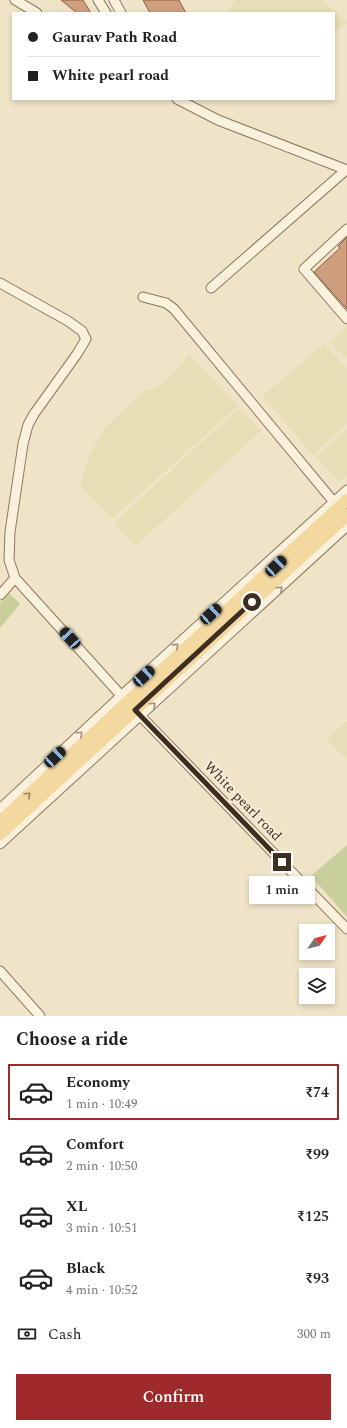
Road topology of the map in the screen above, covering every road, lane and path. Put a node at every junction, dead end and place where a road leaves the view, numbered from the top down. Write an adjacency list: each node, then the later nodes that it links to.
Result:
1 (15, 0): 4 (street)
2 (98, 0): 5 (street)
3 (114, 0): 6 (street)
4 (35, 12)
5 (105, 12)
6 (120, 12)
7 (179, 100): 8 (street)
8 (346, 170): 11 (street)
9 (347, 229): 13 (street)
10 (0, 283): 16 (street)
11 (211, 288)
12 (143, 297): 15 (street)
13 (347, 320)
14 (347, 490): 15 (street)
15 (344, 512): 18 (main road); 18 (street, one-way to 15)
16 (15, 578): 17 (street); 18 (street, White pearl road)
17 (0, 595)
18 (131, 706): 19 (street, one-way to 18); 20 (main road, one-way to 18); 21 (main road); 22 (street); 23 (street, White pearl road)
19 (0, 809)
20 (0, 822)
21 (0, 834)
22 (0, 844)
23 (347, 929)
24 (0, 971): 25 (street)
25 (40, 1016)

